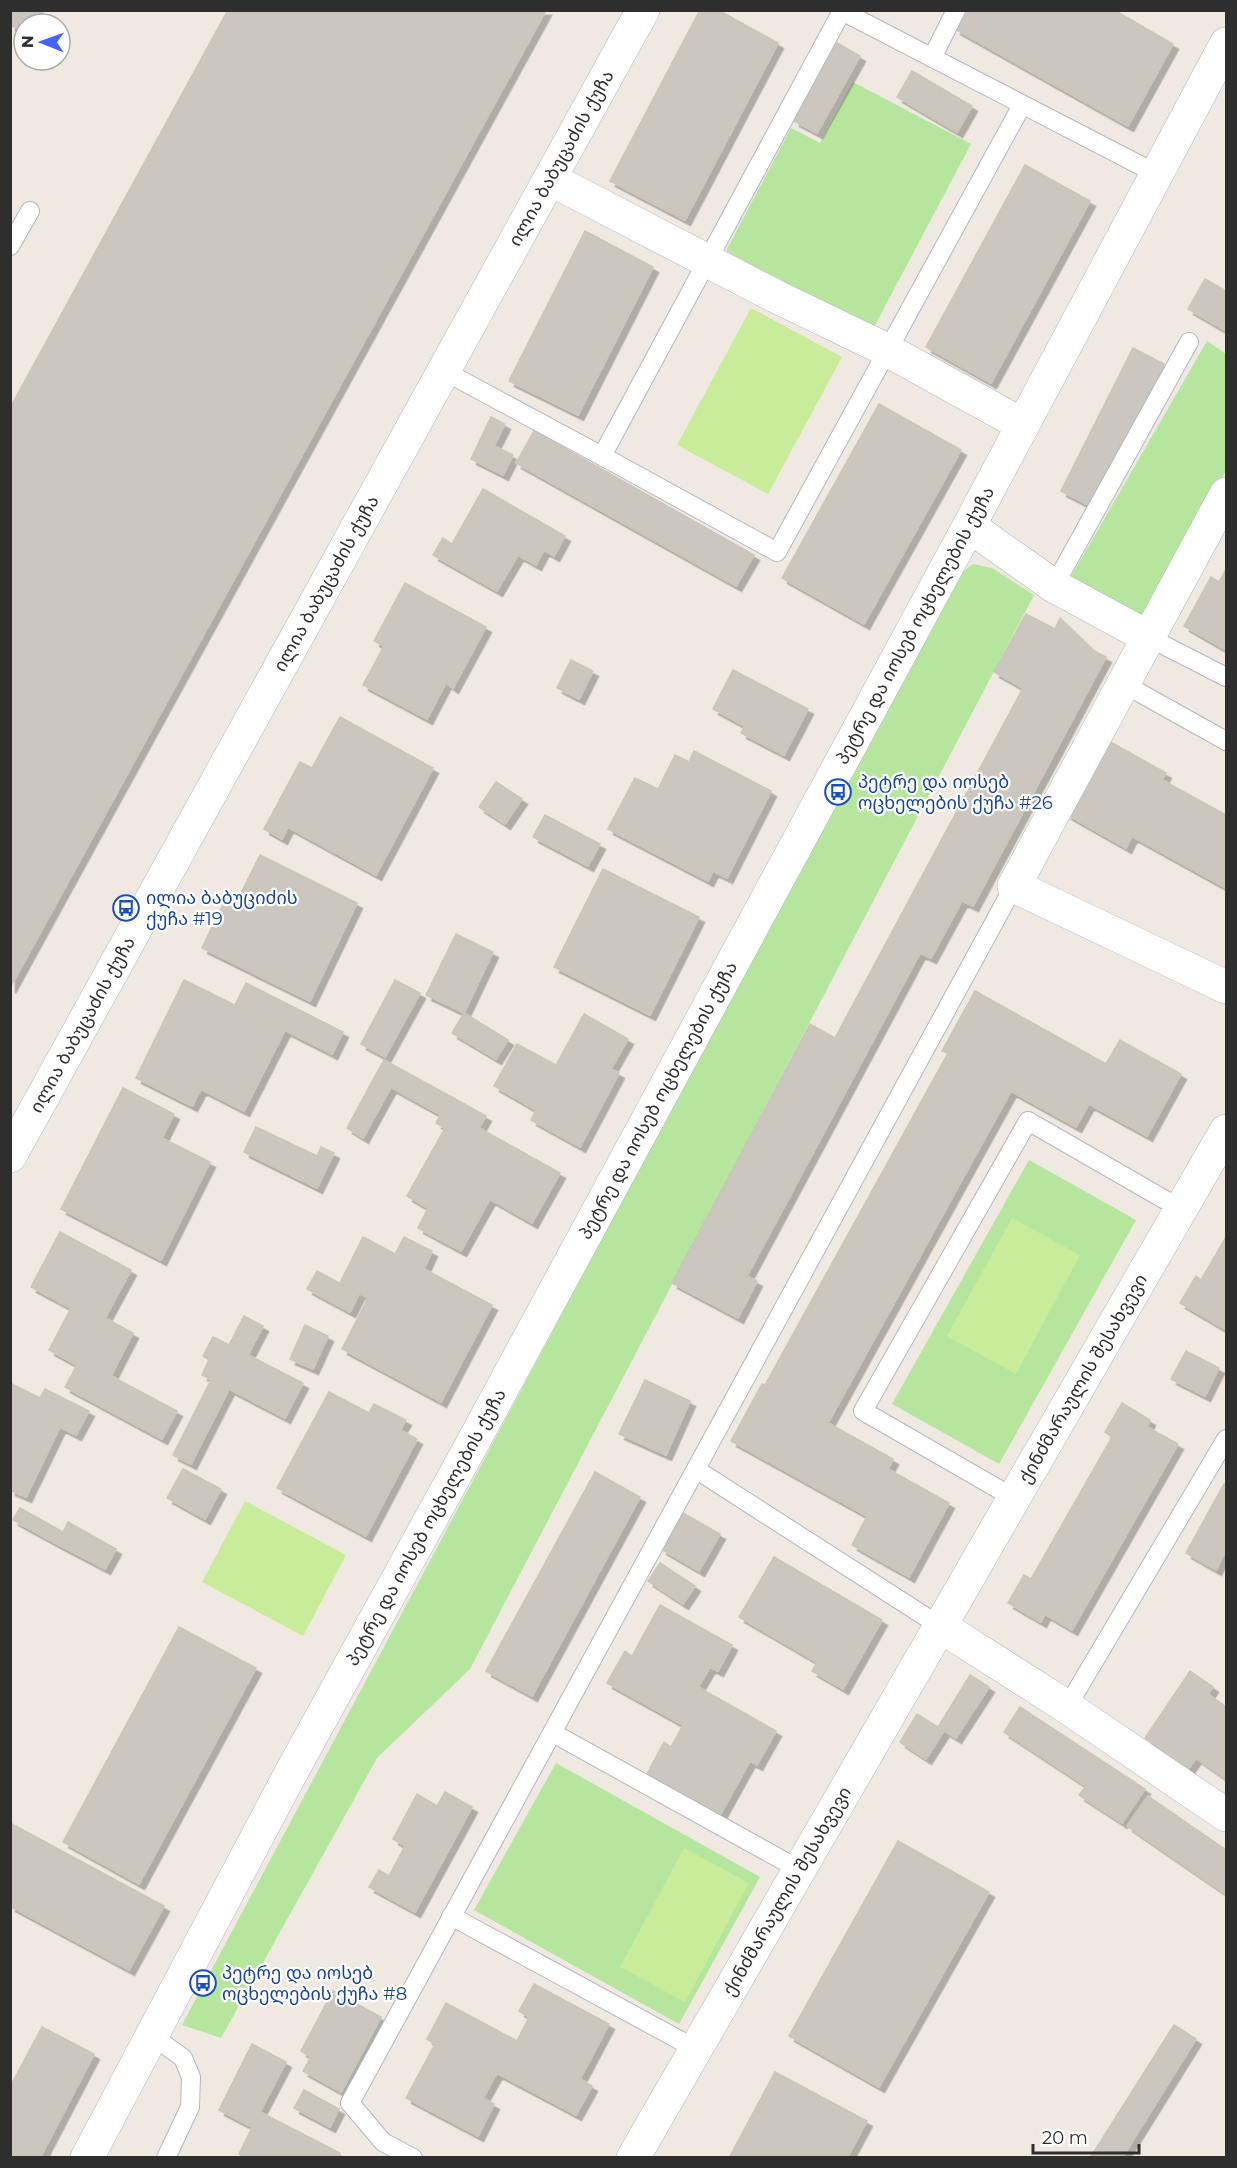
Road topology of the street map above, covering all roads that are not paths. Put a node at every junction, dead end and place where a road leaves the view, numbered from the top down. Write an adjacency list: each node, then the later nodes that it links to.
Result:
1 (643, 10): 8 (street, ილია ბაბუცაძის ქუჩა)
2 (956, 10): 5 (lane)
3 (841, 11): 5 (lane); 11 (lane)
4 (1227, 44): 7 (street, პეტრე და იოსებ ოცხელების ქუჩა)
5 (932, 58): 6 (lane)
6 (1022, 105): 7 (lane); 13 (lane)
7 (1157, 174): 15 (street, პეტრე და იოსებ ოცხელების ქუჩა)
8 (550, 179): 11 (street); 14 (street, ილია ბაბუცაძის ქუჩა)
9 (30, 211): 10 (lane)
10 (10, 246)
11 (707, 261): 13 (street); 16 (lane)
12 (1189, 342): 19 (lane)
13 (887, 350): 15 (street); 16 (lane)
14 (444, 370): 16 (lane); 27 (street, ილია ბაბუცაძის ქუჩა)
15 (1023, 424): 18 (street, პეტრე და იოსებ ოცხელების ქუჩა)
16 (602, 456)
17 (1227, 494): 20 (street)
18 (969, 526): 19 (street); 38 (street, პეტრე და იოსებ ოცხელების ქუჩა)
19 (1054, 586): 20 (street)
20 (1148, 637): 21 (lane); 22 (street)
21 (1227, 677)
22 (1124, 684): 23 (lane); 24 (street)
23 (1227, 741)
24 (1014, 886): 25 (street); 30 (lane)
25 (1227, 987)
26 (1227, 1131): 28 (street, ქინძმარაულის შესახვევი)
27 (10, 1156)
28 (1181, 1209): 31 (street, ქინძმარაულის შესახვევი); 31 (lane)
29 (1227, 1439): 33 (lane)
30 (697, 1470): 32 (lane); 34 (lane)
31 (1014, 1498): 32 (street, ქინძმარაულის შესახვევი)
32 (940, 1626): 33 (street); 36 (street, ქინძმარაულის შესახვევი)
33 (1067, 1707): 35 (street)
34 (553, 1732): 36 (lane); 37 (lane)
35 (1227, 1815)
36 (800, 1870): 39 (street, ქინძმარაულის შესახვევი)
37 (452, 1917): 39 (lane); 42 (lane)
38 (152, 2035): 40 (street, პეტრე და იოსებ ოცხელების ქუჩა); 41 (lane)
39 (696, 2049): 43 (street, ქინძმარაულის შესახვევი)
40 (87, 2157)
41 (166, 2157)
42 (413, 2157)
43 (633, 2157)

